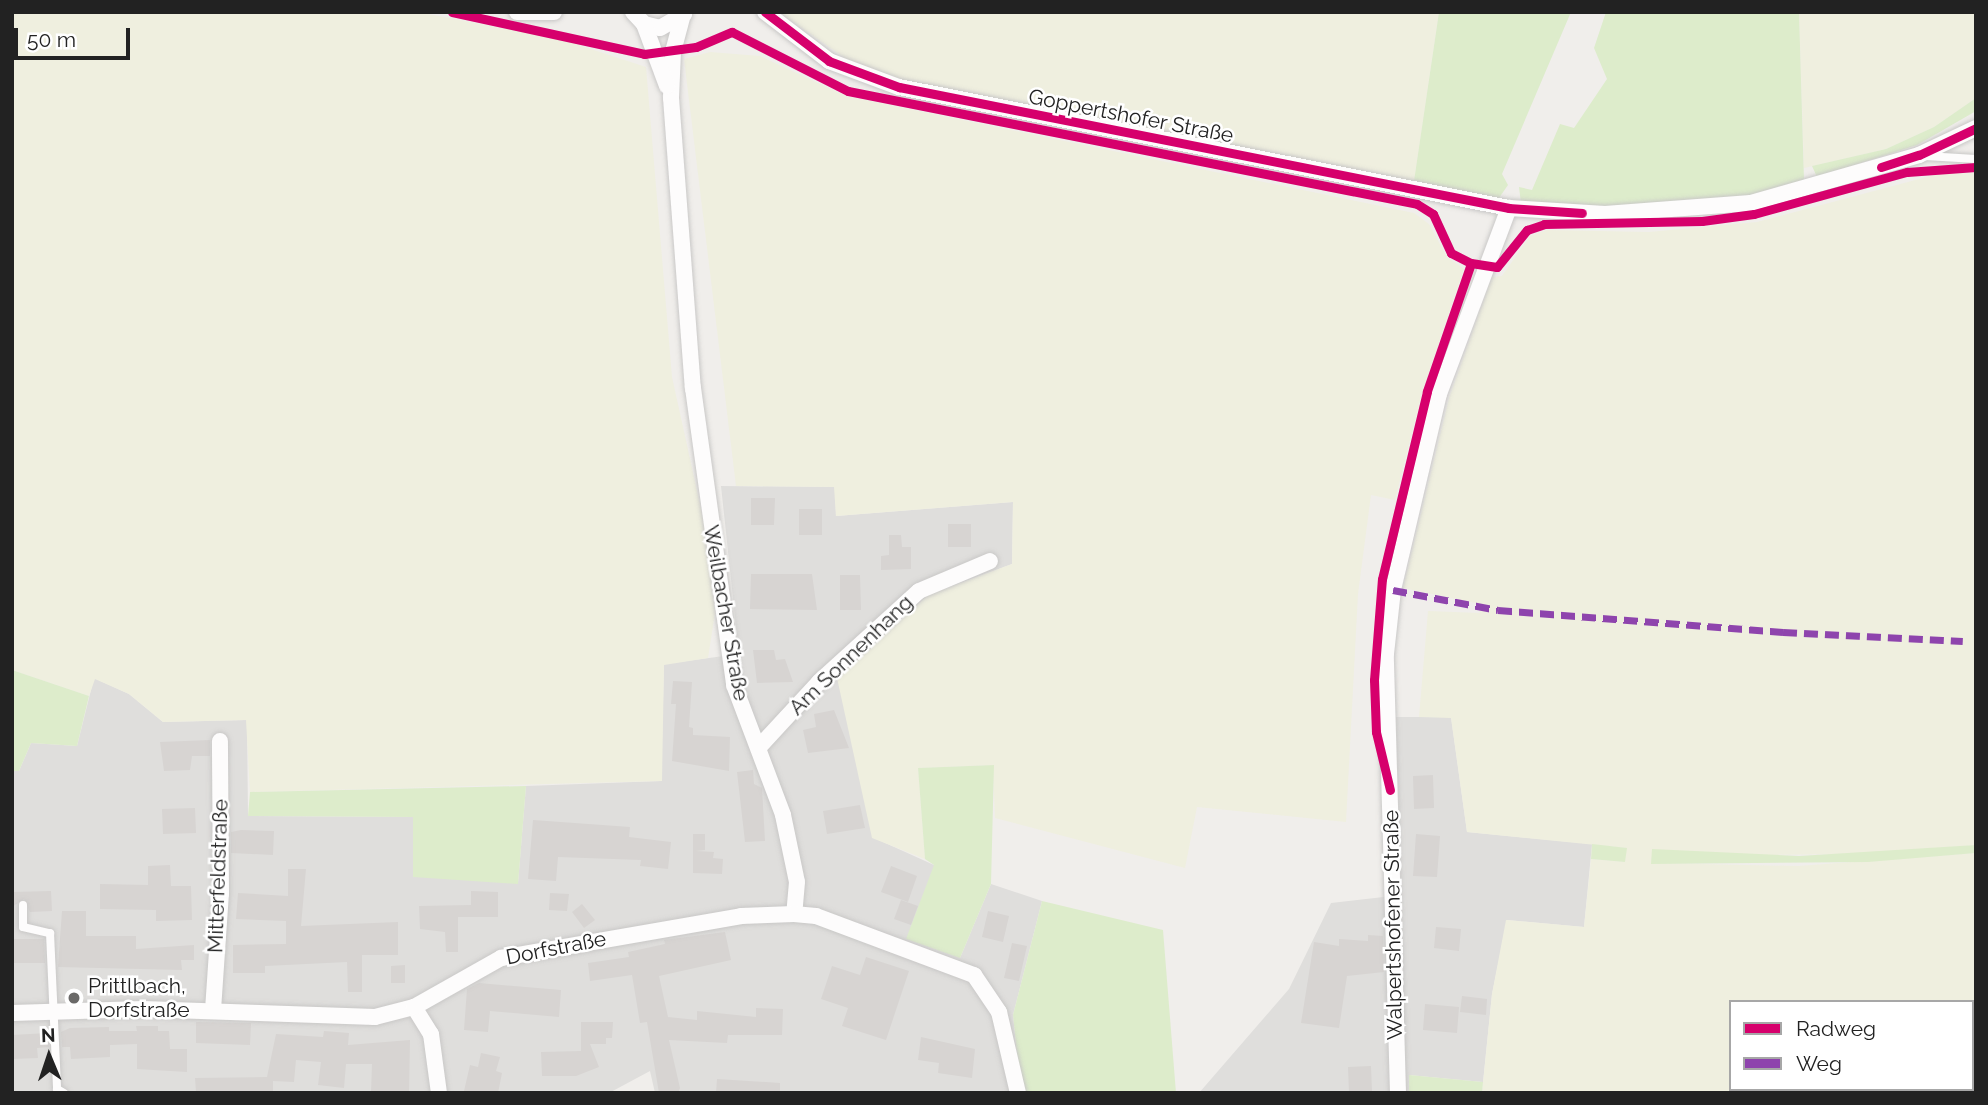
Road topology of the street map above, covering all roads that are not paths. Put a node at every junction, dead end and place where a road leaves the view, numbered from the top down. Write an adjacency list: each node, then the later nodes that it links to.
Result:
1 (517, 12): 2 (street)
2 (554, 12)
3 (633, 12): 6 (street)
4 (765, 12): 11 (street, Goppertshofer Straße)
5 (684, 15): 6 (street); 7 (street)
6 (645, 24): 7 (street)
7 (671, 98): 14 (street, Weilbacher Straße)
8 (1976, 128): 9 (street, Goppertshofer Straße)
9 (1919, 155): 10 (lane); 11 (street, Goppertshofer Straße)
10 (1976, 159)
11 (1508, 208): 24 (street, Walpertshofener Straße)
12 (990, 561): 14 (street, Am Sonnenhang)
13 (220, 741): 19 (street, Mitterfeldstraße)
14 (760, 746): 16 (street, Weilbacher Straße)
15 (23, 905): 18 (lane)
16 (794, 914): 17 (street, Dorfstraße); 23 (street, Dorfstraße)
17 (414, 1007): 19 (street, Dorfstraße); 22 (street)
18 (52, 1010): 19 (street, Dorfstraße); 20 (street, Dorfstraße); 21 (lane)
19 (213, 1010)
20 (12, 1013)
21 (64, 1093)
22 (439, 1093)
23 (1018, 1093)
24 (1398, 1093)

